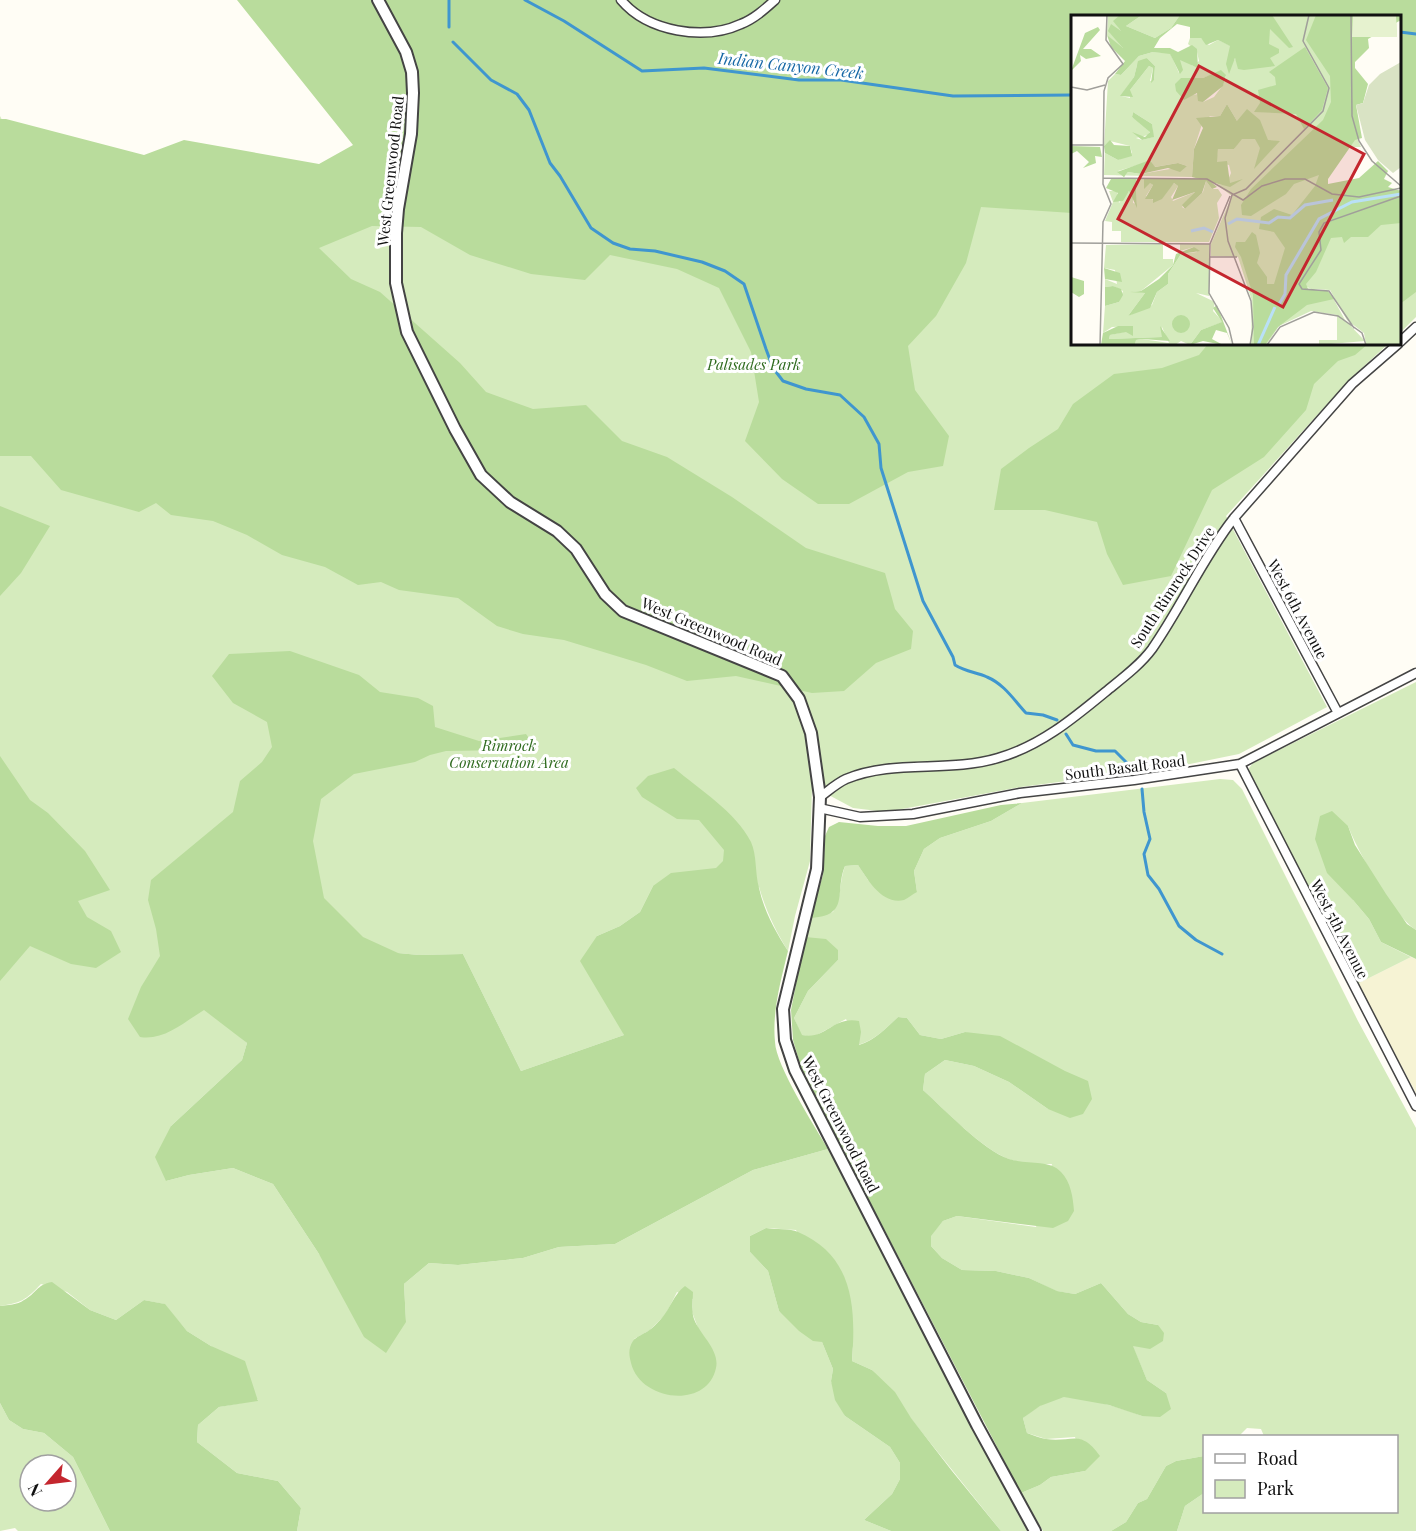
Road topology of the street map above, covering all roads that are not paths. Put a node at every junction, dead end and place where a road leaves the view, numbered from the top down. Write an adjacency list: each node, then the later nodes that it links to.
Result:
1 (378, 0): 11 (street, West Greenwood Road)
2 (621, 0): 3 (street)
3 (775, 0)
4 (1416, 327): 5 (street, South Rimrock Drive)
5 (1401, 341)
6 (1397, 345): 7 (street, South Rimrock Drive)
7 (1234, 518): 9 (street, West 6th Avenue); 11 (street, South Rimrock Drive)
8 (1416, 673): 9 (street, South Basalt Road)
9 (1338, 713): 10 (street, South Basalt Road)
10 (1240, 764): 11 (street, South Basalt Road); 12 (street, West 5th Avenue)
11 (819, 802): 13 (street, West Greenwood Road)
12 (1416, 1106)
13 (1035, 1531)

